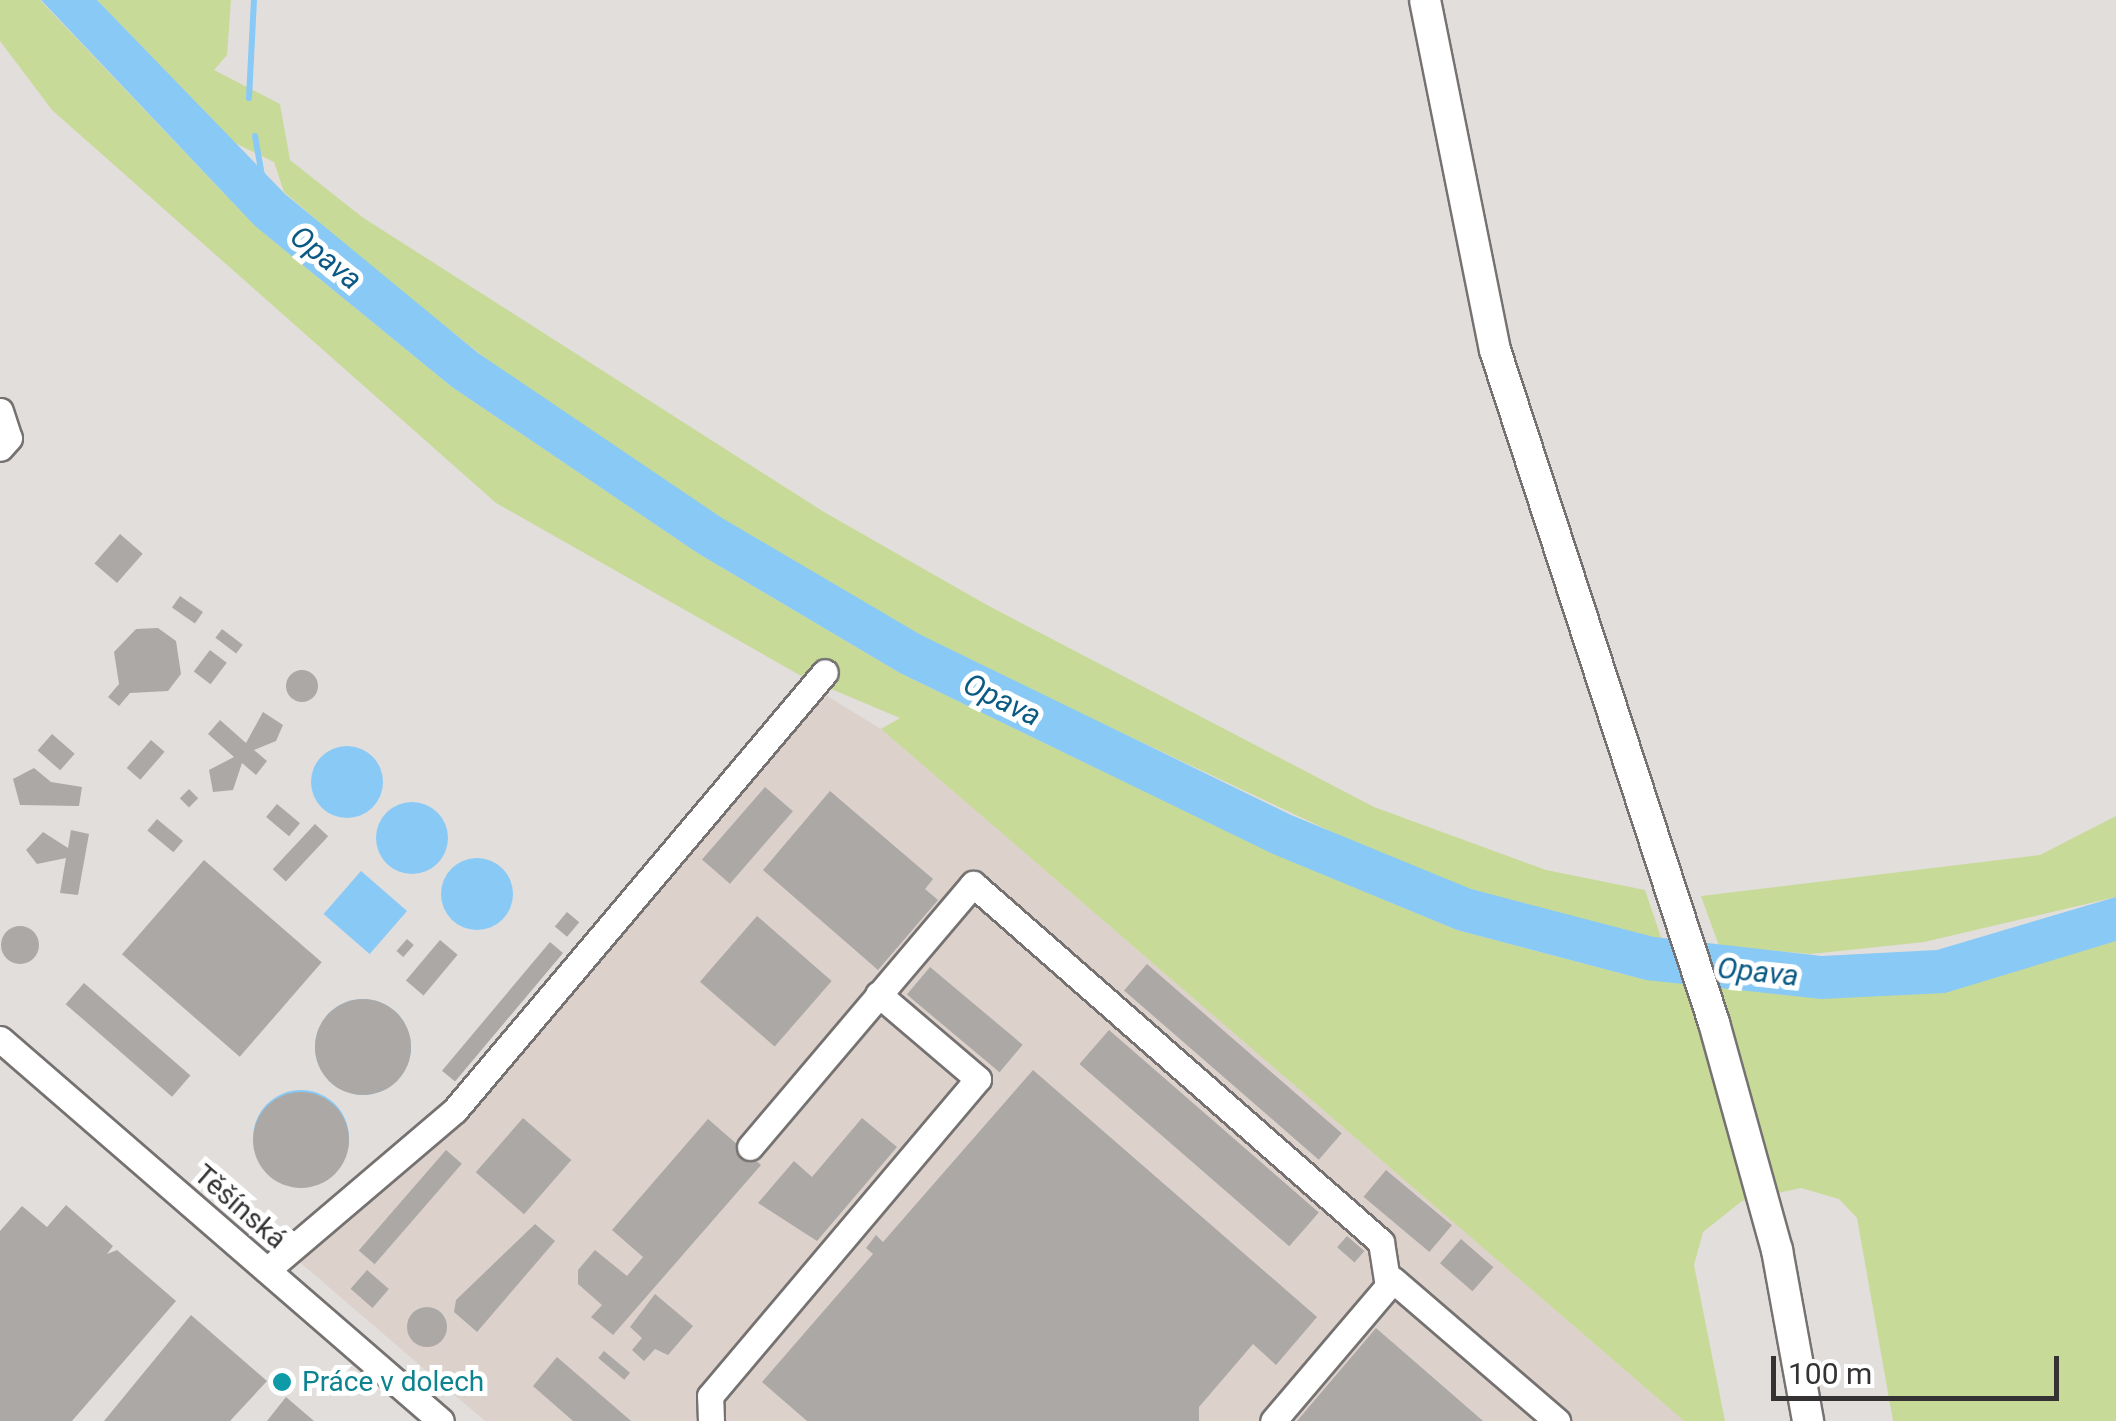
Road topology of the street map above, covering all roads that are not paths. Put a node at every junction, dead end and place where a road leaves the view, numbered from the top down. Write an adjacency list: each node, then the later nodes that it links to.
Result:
1 (1425, 0): 14 (main road)
2 (0, 411): 3 (street)
3 (0, 448)
4 (825, 672): 8 (street)
5 (878, 994): 7 (street); 9 (street); 11 (street)
6 (0, 1039): 8 (street, Těšínská)
7 (750, 1148)
8 (267, 1270): 10 (street, Těšínská)
9 (1392, 1279): 12 (street); 13 (street)
10 (441, 1421)
11 (711, 1421)
12 (1273, 1421)
13 (1557, 1421)
14 (1808, 1421)

